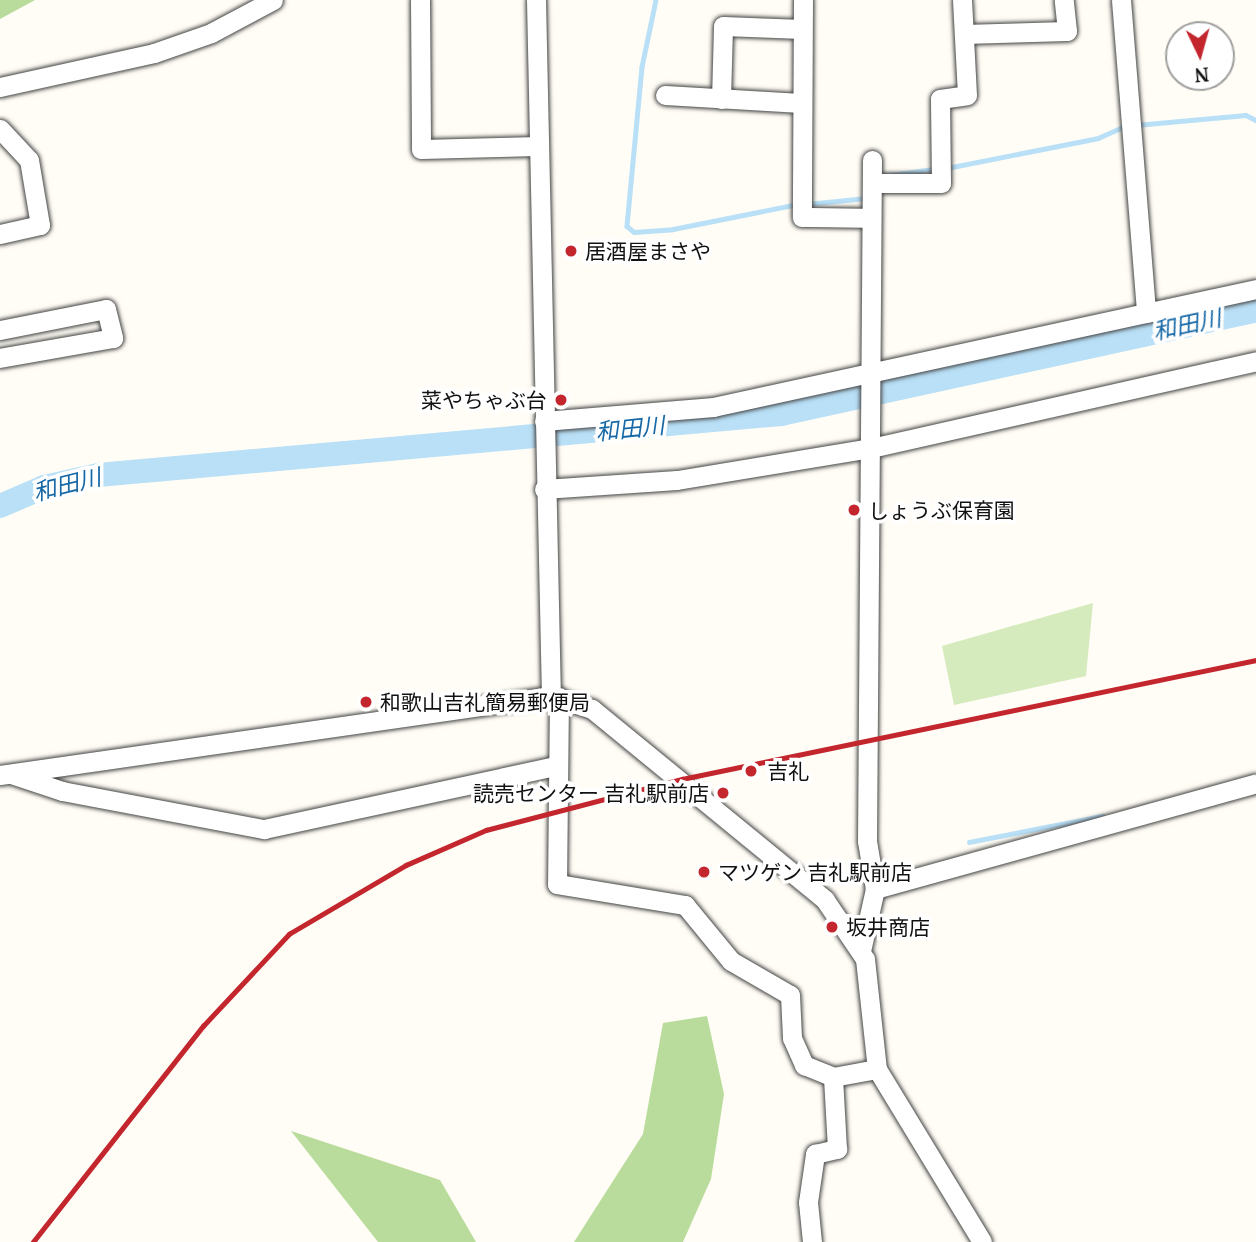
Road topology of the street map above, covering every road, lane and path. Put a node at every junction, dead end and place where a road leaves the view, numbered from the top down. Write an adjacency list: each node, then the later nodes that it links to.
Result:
1 (273, 0): 10 (street)
2 (420, 0): 15 (street)
3 (536, 0): 15 (street)
4 (803, 0): 8 (street)
5 (962, 0): 9 (street)
6 (1064, 0): 9 (street)
7 (1121, 0): 21 (street)
8 (802, 29): 12 (street); 13 (street)
9 (964, 34): 17 (street)
10 (0, 87)
11 (665, 95): 12 (street)
12 (721, 99): 13 (street)
13 (801, 103): 18 (street)
14 (0, 130): 19 (street)
15 (538, 146): 26 (street)
16 (872, 160): 17 (street)
17 (872, 183): 18 (street)
18 (871, 218): 25 (street)
19 (0, 234)
20 (1256, 289): 21 (street)
21 (1146, 313): 25 (street)
22 (0, 330): 23 (street)
23 (0, 358)
24 (1256, 361): 27 (street)
25 (870, 375): 26 (street); 27 (street)
26 (544, 425): 28 (street)
27 (871, 445): 28 (street); 33 (street)
28 (544, 489): 29 (street)
29 (555, 697): 30 (street); 31 (street); 34 (street)
30 (556, 766): 31 (street); 36 (street)
31 (4, 774)
32 (1256, 783): 33 (street)
33 (875, 889): 34 (street)
34 (861, 951): 35 (street)
35 (877, 1069): 36 (street); 38 (street)
36 (833, 1077): 37 (street)
37 (812, 1242)
38 (982, 1242)

